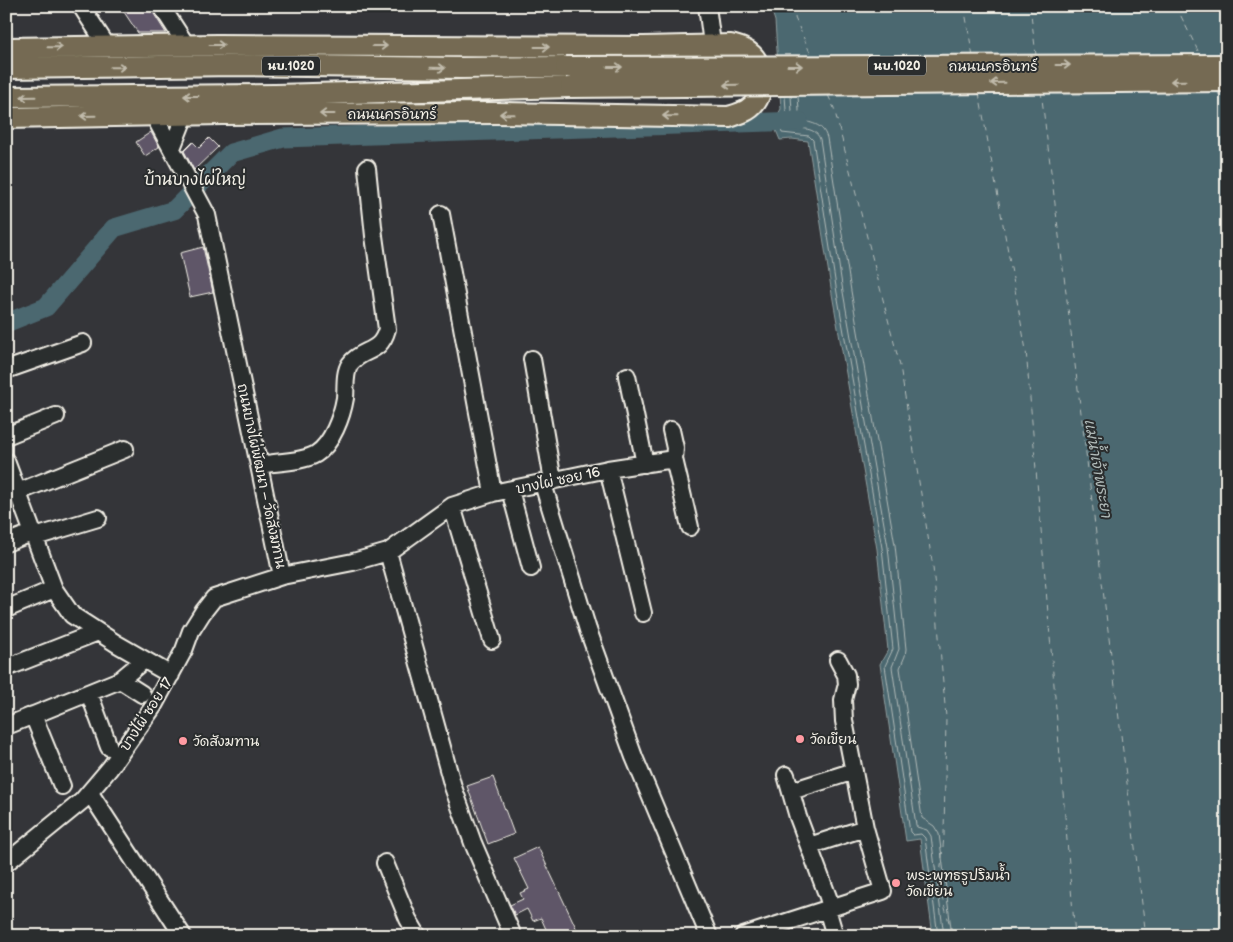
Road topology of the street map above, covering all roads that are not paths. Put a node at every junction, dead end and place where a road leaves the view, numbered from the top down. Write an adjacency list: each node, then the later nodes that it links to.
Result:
1 (82, 6): 5 (street)
2 (161, 6): 6 (street)
3 (707, 6): 4 (street)
4 (712, 44): 6 (main road, ถนนนครอินทร์ / นบ.1020, one-way to 4); 14 (main road, ถนนนครอินทร์ / นบ.1020, one-way to 14)
5 (107, 46): 6 (main road, ถนนนครอินทร์ / นบ.1020); 7 (main road, ถนนนครอินทร์ / นบ.1020, one-way to 5)
6 (187, 46)
7 (6, 48)
8 (1227, 65): 9 (main road, ถนนนครอินทร์ / นบ.1020, one-way to 8, bridge)
9 (10, 67)
10 (1227, 81): 11 (main road, ถนนนครอินทร์ / นบ.1020, one-way to 11, bridge)
11 (275, 95): 12 (main road, ถนนนครอินทร์ / นบ.1020, one-way to 12); 14 (main road)
12 (6, 98)
13 (185, 115): 14 (main road, ถนนนครอินทร์ / นบ.1020); 15 (main road, ถนนนครอินทร์ / นบ.1020); 17 (street)
14 (206, 115)
15 (154, 116): 16 (main road, ถนนนครอินทร์ / นบ.1020, one-way to 16); 17 (street, ถนนบางไผ่พัฒนา – วัดสังฆทาน)
16 (6, 118)
17 (172, 148): 31 (street, ถนนบางไผ่พัฒนา – วัดสังฆทาน)
18 (367, 168): 31 (street)
19 (441, 214): 36 (street)
20 (84, 343): 22 (street)
21 (532, 359): 33 (street)
22 (6, 370)
23 (627, 376): 30 (street)
24 (56, 416): 26 (street)
25 (670, 430): 28 (street)
26 (6, 436)
27 (125, 449): 34 (street)
28 (674, 459): 30 (street, บางไผ่ ซอย 16); 39 (street)
29 (6, 462): 34 (street)
30 (645, 464): 32 (street, บางไผ่ ซอย 16)
31 (260, 465): 44 (street, ถนนบางไผ่พัฒนา – วัดสังฆทาน)
32 (608, 469): 33 (street, บางไผ่ ซอย 16); 47 (street)
33 (548, 482): 35 (street, บางไผ่ ซอย 16); 73 (street)
34 (13, 487): 40 (street)
35 (510, 490): 36 (street, บางไผ่ ซอย 16); 43 (street)
36 (493, 493): 37 (street, บางไผ่ ซอย 16)
37 (452, 506): 42 (street, บางไผ่ ซอย 16); 49 (street)
38 (98, 518): 40 (street)
39 (690, 527)
40 (35, 535): 41 (street); 45 (street)
41 (6, 544)
42 (388, 552): 44 (street, ถนนบางไผ่พัฒนา – วัดสังฆทาน); 72 (street)
43 (531, 568)
44 (282, 576): 53 (street, บางไผ่ ซอย 17)
45 (54, 589): 46 (street); 48 (street)
46 (6, 609)
47 (643, 613)
48 (98, 632): 50 (street); 52 (street)
49 (492, 640)
50 (144, 660): 53 (street); 54 (street)
51 (838, 660): 60 (street)
52 (6, 668)
53 (171, 675): 64 (street, บางไผ่ ซอย 17)
54 (120, 680): 55 (street); 56 (street)
55 (89, 693): 57 (street); 59 (street)
56 (142, 694)
57 (33, 715): 58 (street); 62 (street)
58 (9, 725)
59 (109, 747)
60 (854, 772): 63 (street); 65 (street)
61 (786, 774): 63 (street)
62 (62, 786)
63 (791, 791): 66 (street)
64 (90, 793): 67 (street, บางไผ่ ซอย 17); 70 (street)
65 (865, 828): 66 (street); 69 (street)
66 (809, 846): 69 (street)
67 (6, 863)
68 (385, 864): 71 (street)
69 (829, 909): 74 (street); 75 (street)
70 (183, 936)
71 (418, 936)
72 (513, 936)
73 (709, 936)
74 (743, 936)
75 (834, 936)

